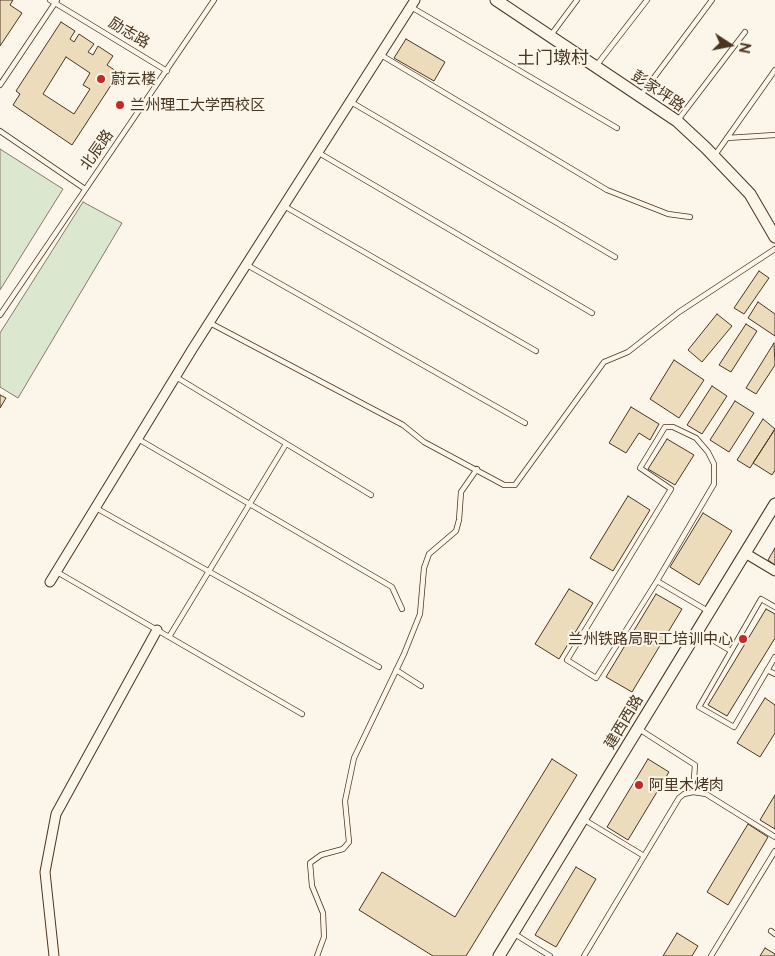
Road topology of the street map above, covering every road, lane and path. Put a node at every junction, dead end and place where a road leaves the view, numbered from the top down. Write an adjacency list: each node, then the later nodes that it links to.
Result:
1 (214, 0): 13 (lane, 北辰路)
2 (496, 0): 9 (street, 彭家坪路)
3 (577, 0): 9 (lane)
4 (647, 0): 11 (lane)
5 (712, 0): 15 (lane)
6 (54, 1): 13 (lane, 励志路); 14 (lane)
7 (413, 4): 10 (street); 18 (lane)
8 (745, 32): 17 (lane)
9 (550, 36): 11 (street, 彭家坪路)
10 (381, 55): 16 (street); 26 (lane)
11 (595, 66): 15 (street, 彭家坪路)
12 (775, 70): 21 (lane)
13 (167, 71): 24 (lane, 北辰路)
14 (0, 85)
15 (640, 96): 17 (street, 彭家坪路)
16 (351, 102): 22 (street); 29 (lane)
17 (677, 121): 23 (street, 彭家坪路)
18 (618, 128)
19 (0, 132): 24 (lane)
20 (775, 135): 21 (lane)
21 (727, 138): 23 (lane)
22 (319, 153): 25 (street); 31 (lane)
23 (714, 156): 27 (street, 彭家坪路)
24 (85, 189): 32 (lane, 北辰路)
25 (284, 206): 30 (street); 34 (lane)
26 (690, 217)
27 (775, 237)
28 (775, 249): 39 (lane)
29 (615, 257)
30 (247, 265): 33 (street); 36 (lane)
31 (592, 313)
32 (0, 314)
33 (210, 323): 35 (street); 39 (lane)
34 (536, 351)
35 (176, 377): 37 (street); 38 (lane)
36 (525, 423)
37 (138, 439): 41 (lane); 43 (street)
38 (286, 444): 40 (lane); 41 (lane)
39 (477, 469): 59 (lane)
40 (371, 495)
41 (250, 504): 45 (lane); 51 (lane)
42 (775, 504): 44 (street, 建西西路)
43 (96, 508): 45 (lane); 47 (street)
44 (745, 553): 46 (street); 52 (street, 建西西路)
45 (209, 571): 55 (lane); 58 (lane)
46 (775, 571)
47 (57, 572): 49 (street); 53 (lane)
48 (657, 581): 48 (lane); 52 (lane)
49 (50, 582)
50 (775, 607): 56 (lane)
51 (402, 609)
52 (709, 612): 54 (street, 建西西路)
53 (157, 630): 55 (lane); 71 (street)
54 (698, 631): 56 (lane); 64 (street, 建西西路)
55 (170, 637): 63 (lane)
56 (731, 651): 60 (lane)
57 (775, 656): 60 (lane)
58 (379, 667)
59 (396, 670): 62 (lane); 72 (lane)
60 (767, 670): 61 (lane)
61 (775, 674)
62 (421, 686)
63 (302, 714)
64 (638, 728): 65 (lane); 66 (street, 建西西路)
65 (693, 792): 67 (lane); 69 (lane)
66 (583, 818): 69 (lane); 70 (street, 建西西路)
67 (775, 837)
68 (775, 851): 76 (lane)
69 (644, 856): 75 (lane)
70 (513, 933): 73 (street, 建西西路); 74 (lane)
71 (54, 956)
72 (318, 956)
73 (499, 956)
74 (550, 956)
75 (584, 956)
76 (711, 956)

